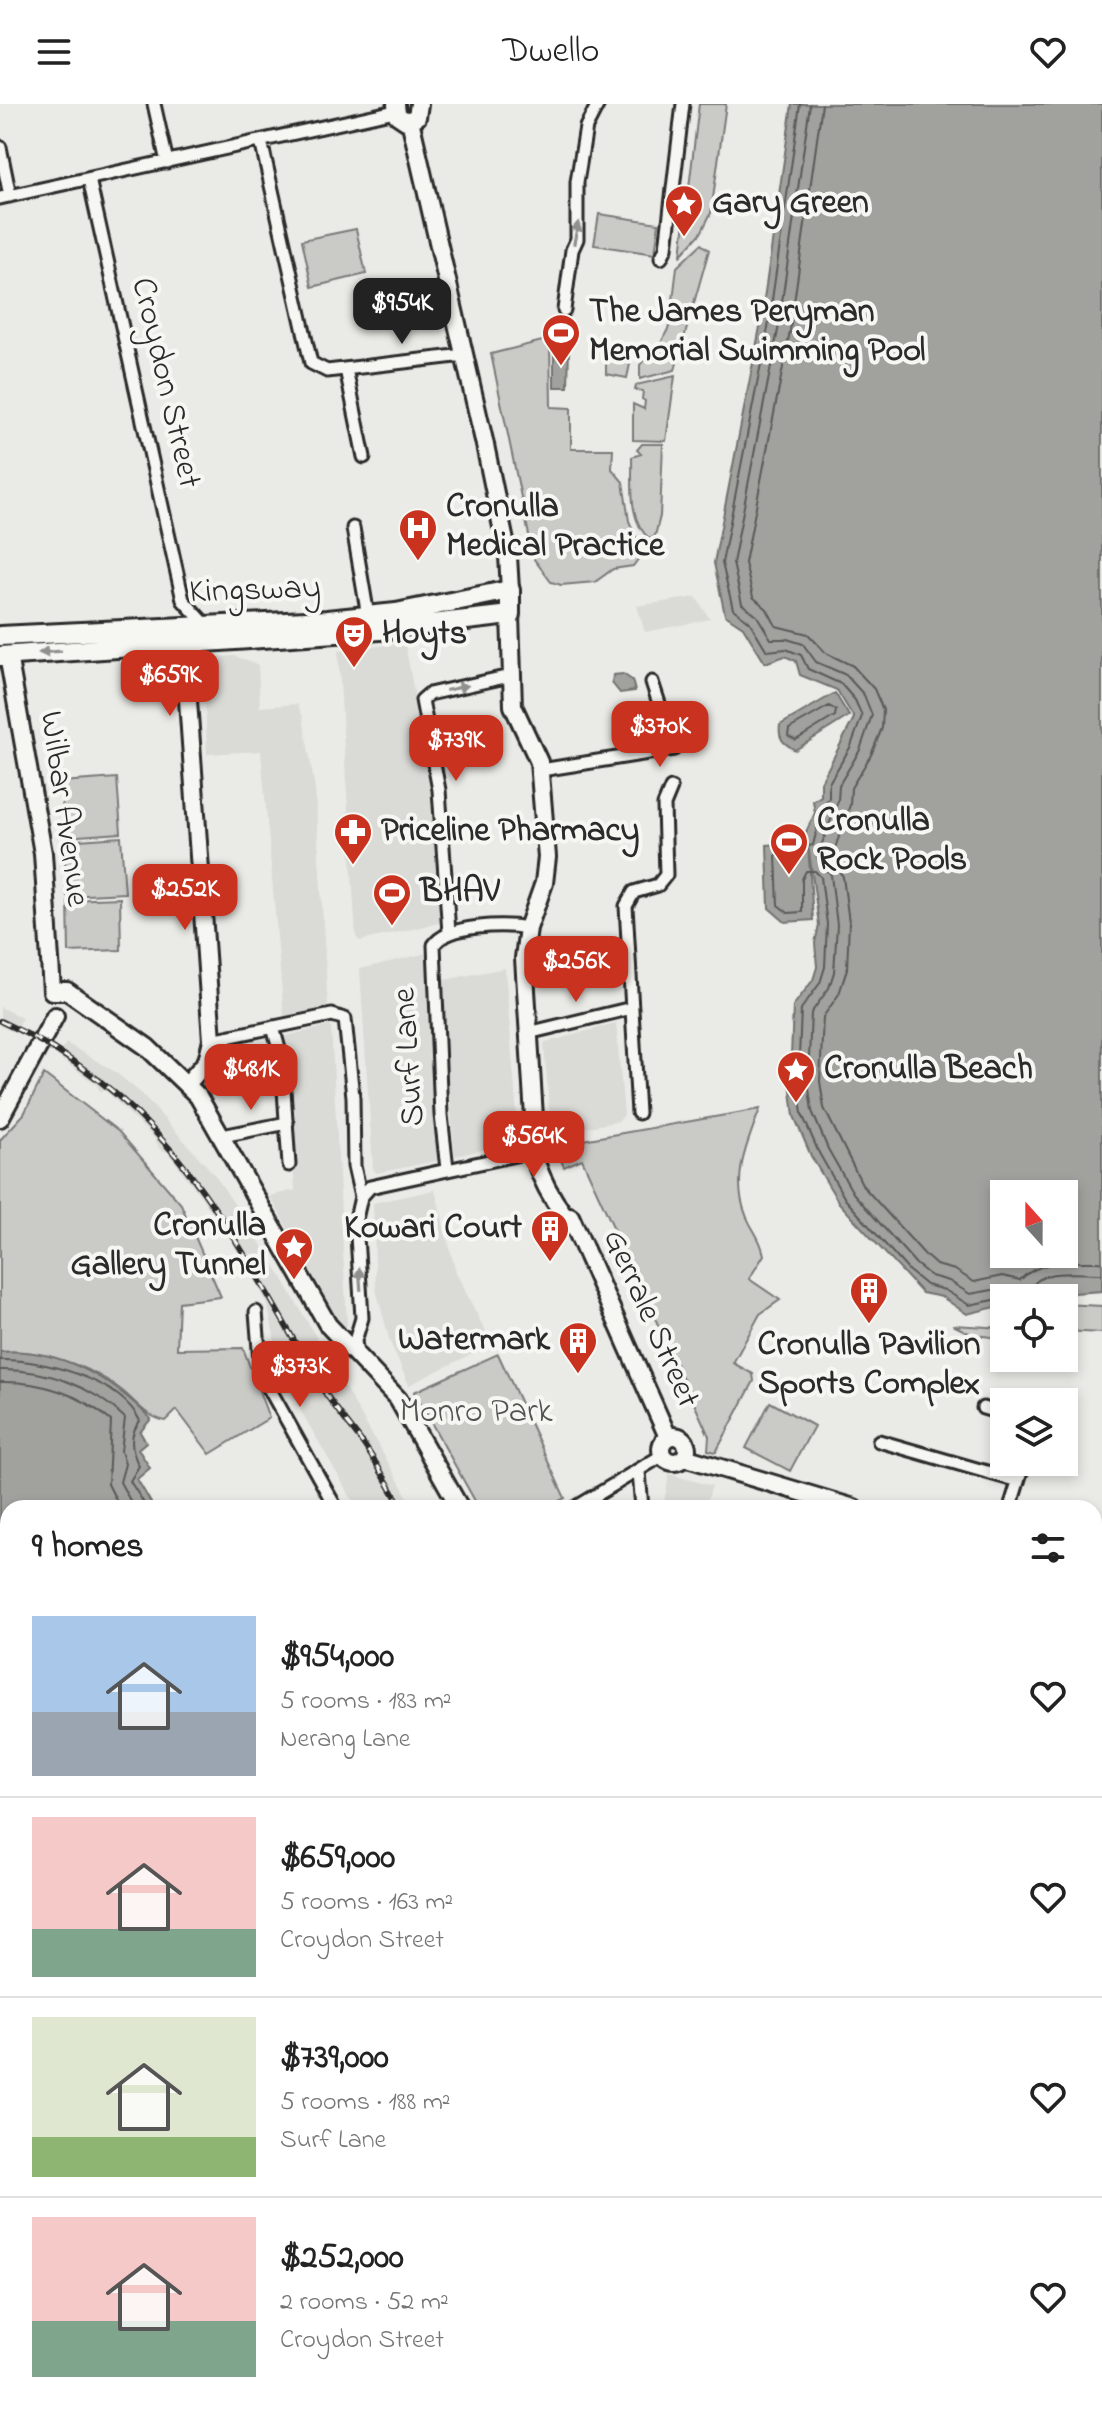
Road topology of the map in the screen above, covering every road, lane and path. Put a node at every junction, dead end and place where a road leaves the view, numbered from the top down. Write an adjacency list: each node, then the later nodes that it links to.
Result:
1 (154, 104): 8 (street)
2 (598, 104): 12 (street, one-way to 2)
3 (683, 104): 11 (street)
4 (396, 108): 5 (street); 6 (street)
5 (419, 109): 13 (street)
6 (261, 141): 8 (street); 14 (street)
7 (0, 147): 10 (street)
8 (167, 162): 9 (street)
9 (89, 179): 10 (street); 19 (street, Croydon Street)
10 (5, 197)
11 (661, 258)
12 (564, 310)
13 (464, 355): 14 (street); 17 (street)
14 (346, 369): 15 (street)
15 (364, 457)
16 (353, 528): 21 (street)
17 (510, 590): 18 (main road, Kingsway); 20 (main road, Gerrale Street)
18 (459, 599): 21 (main road, Kingsway); 22 (main road)
19 (183, 600): 23 (street, Croydon Street); 25 (street)
20 (510, 615): 22 (main road, Kingsway); 29 (street, Gerrale Street)
21 (368, 616): 24 (main road, Kingsway)
22 (473, 618): 27 (main road, Kingsway)
23 (205, 624): 24 (main road, Kingsway); 25 (main road, Kingsway)
24 (240, 625): 27 (main road)
25 (173, 626): 26 (main road, Kingsway)
26 (133, 629): 27 (main road); 28 (main road, Kingsway)
27 (184, 644): 28 (main road, Kingsway, one-way to 28); 40 (street)
28 (3, 646): 35 (street, Wilbar Avenue)
29 (510, 676): 31 (street, Gerrale Street); 34 (street, one-way to 29)
30 (652, 682): 31 (street)
31 (541, 770): 33 (street, Gerrale Street)
32 (671, 788): 37 (street)
33 (528, 928): 34 (street); 39 (street, Gerrale Street)
34 (449, 933): 48 (street, Surf Lane)
35 (52, 991): 36 (street); 36 (street, Wilbar Avenue)
36 (66, 1008): 41 (street); 43 (street)
37 (632, 1008): 39 (street); 42 (street)
38 (273, 1027): 40 (street); 44 (street); 49 (street)
39 (528, 1033): 46 (street, Gerrale Street)
40 (212, 1040): 41 (street)
41 (193, 1089): 45 (street)
42 (638, 1113)
43 (0, 1118)
44 (287, 1123): 45 (street); 47 (street)
45 (222, 1136): 51 (street)
46 (538, 1150): 48 (street); 54 (street, Gerrale Street)
47 (289, 1165)
48 (447, 1169): 49 (street)
49 (361, 1197): 51 (street, one-way to 49)
50 (256, 1312): 61 (street)
51 (357, 1355): 62 (street)
52 (983, 1408): 53 (street)
53 (990, 1412)
54 (668, 1437): 56 (street); 57 (street)
55 (879, 1441): 60 (street)
56 (663, 1455): 57 (street); 58 (street)
57 (684, 1457): 65 (street, Gerrale Street)
58 (639, 1472): 63 (street); 64 (street)
59 (1020, 1476): 60 (street)
60 (1018, 1481): 66 (street)
61 (332, 1500)
62 (455, 1500)
63 (589, 1500)
64 (641, 1500)
65 (827, 1500)
66 (1012, 1500)

